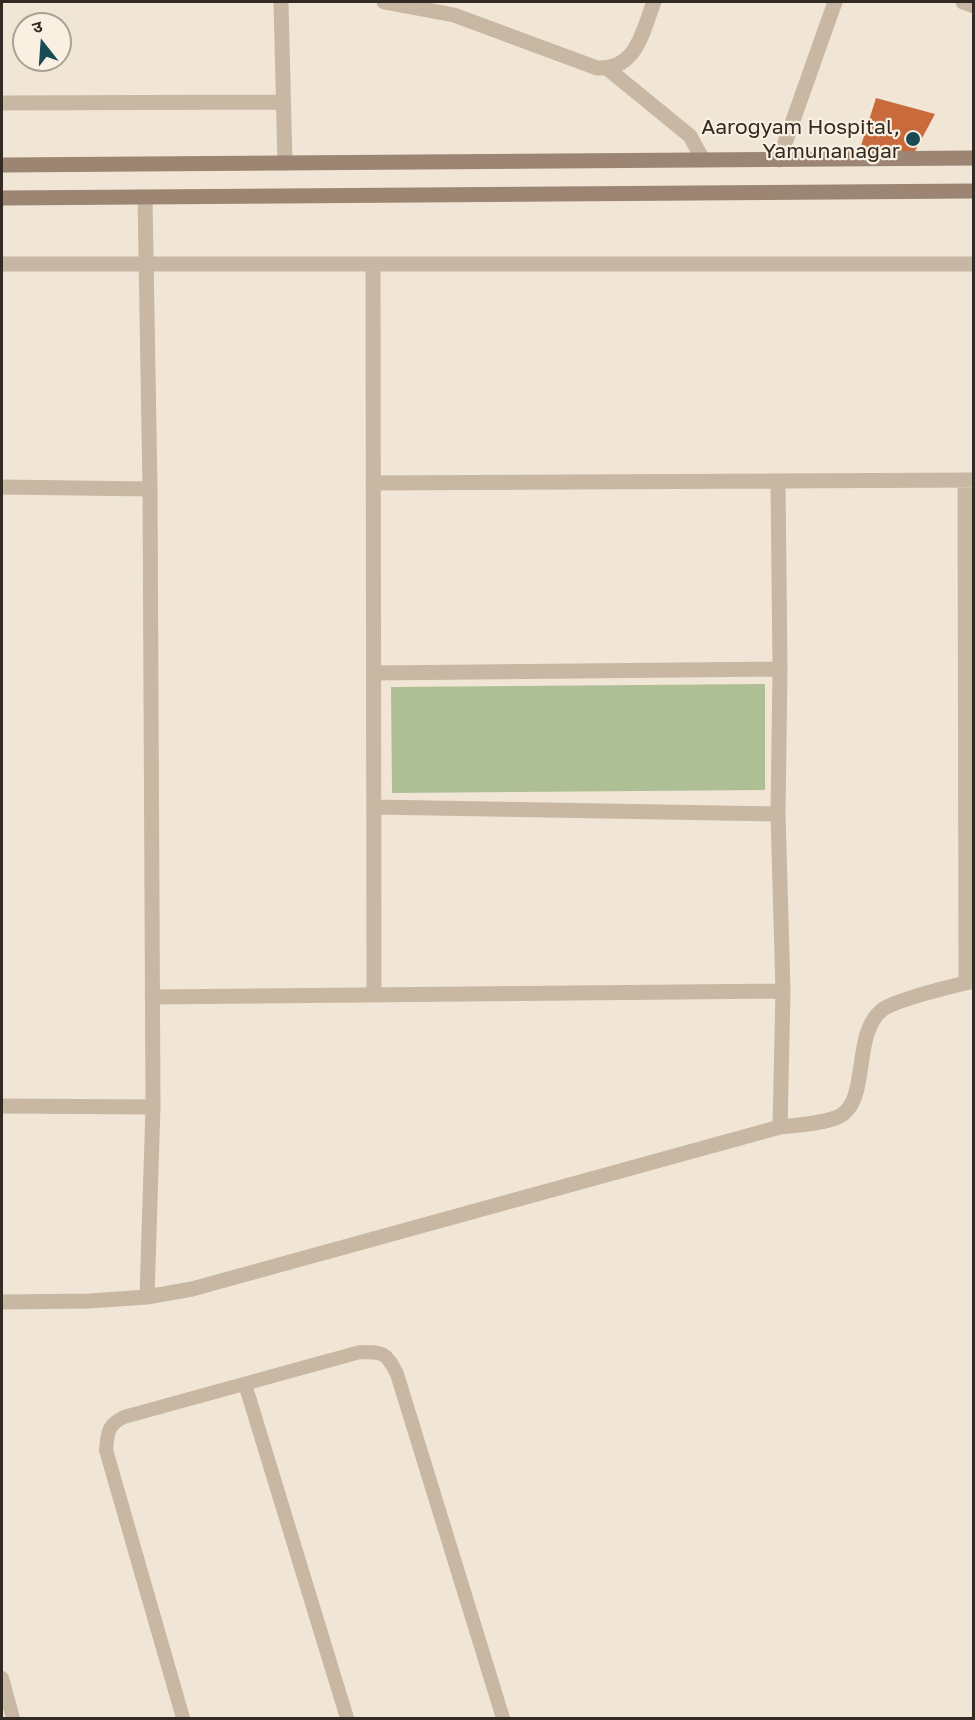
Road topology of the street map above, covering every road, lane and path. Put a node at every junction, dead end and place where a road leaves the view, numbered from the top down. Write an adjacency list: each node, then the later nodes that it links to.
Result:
1 (281, 2): 9 (street)
2 (384, 2): 7 (street)
3 (654, 2): 8 (street)
4 (835, 2): 13 (street)
5 (963, 2): 6 (street)
6 (974, 6)
7 (457, 8): 8 (street)
8 (608, 69): 12 (street)
9 (283, 102): 10 (street); 14 (street)
10 (2, 103)
11 (974, 158): 13 (street)
12 (703, 160): 13 (street); 14 (street)
13 (779, 160)
14 (285, 163): 15 (street)
15 (2, 165)
16 (974, 191): 17 (street)
17 (145, 197): 18 (street); 20 (street)
18 (2, 198)
19 (2, 264): 20 (street)
20 (146, 264): 21 (street); 27 (street)
21 (373, 264): 22 (street); 25 (street)
22 (974, 264)
23 (969, 480): 24 (street); 32 (street)
24 (778, 481): 25 (street); 28 (street)
25 (373, 483): 29 (street)
26 (2, 487): 27 (street)
27 (150, 489): 35 (street)
28 (780, 669): 29 (street); 31 (street)
29 (374, 673): 30 (street)
30 (374, 807): 31 (street); 34 (street)
31 (778, 814): 33 (street)
32 (970, 982): 38 (street)
33 (783, 992): 34 (street); 38 (street)
34 (374, 995): 35 (street)
35 (153, 997): 37 (street)
36 (2, 1106): 37 (street)
37 (153, 1107): 39 (street)
38 (780, 1127): 39 (street)
39 (147, 1298): 40 (street)
40 (2, 1302)
41 (245, 1384): 44 (lane); 45 (lane); 46 (lane)
42 (2, 1678): 43 (lane)
43 (13, 1719)
44 (183, 1719)
45 (347, 1719)
46 (503, 1719)

